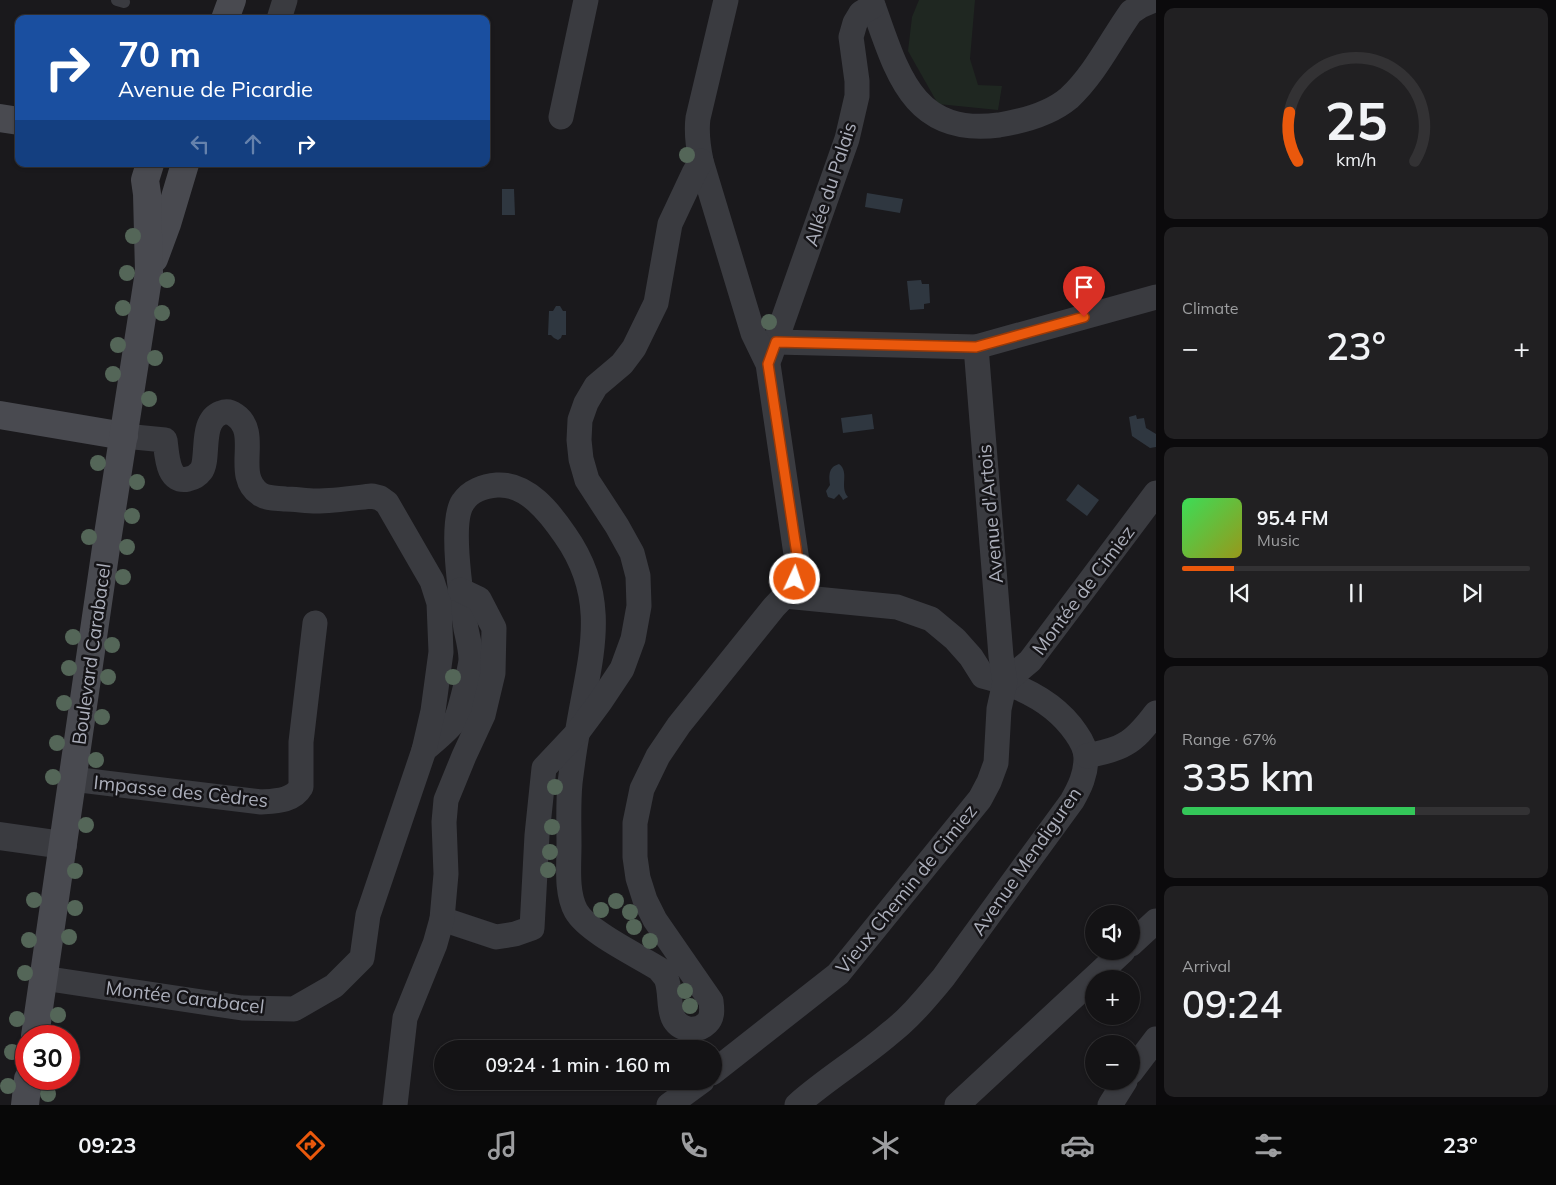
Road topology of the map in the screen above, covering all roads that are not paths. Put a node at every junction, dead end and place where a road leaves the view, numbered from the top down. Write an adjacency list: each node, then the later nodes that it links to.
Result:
1 (232, 0): 7 (main road)
2 (285, 0): 8 (street)
3 (586, 0): 9 (street)
4 (726, 0): 12 (street)
5 (1154, 0): 6 (street)
6 (872, 3): 18 (street, Allée du Palais)
7 (226, 15)
8 (280, 15)
9 (561, 117)
10 (0, 118): 11 (main road)
11 (15, 120)
12 (701, 161): 18 (street); 27 (street)
13 (184, 167): 15 (main road, Boulevard Carabacel)
14 (141, 169): 15 (main road, Boulevard Carabacel)
15 (149, 272): 20 (main road, Boulevard Carabacel)
16 (1156, 297): 17 (street)
17 (976, 347): 18 (street); 25 (street, Avenue d'Artois)
18 (772, 353): 23 (street)
19 (0, 415): 20 (main road)
20 (124, 436): 28 (street, Montée Carabacel); 30 (main road, Boulevard Carabacel)
21 (1156, 493): 25 (street, Montée de Cimiez)
22 (460, 590): 27 (street); 28 (street); 33 (street)
23 (785, 596): 25 (street); 27 (street)
24 (315, 623): 30 (street, Impasse des Cèdres)
25 (1005, 682): 29 (street); 41 (street, Vieux Chemin de Cimiez)
26 (1156, 713): 29 (street)
27 (577, 733): 33 (street)
28 (424, 750): 37 (street, Montée Carabacel)
29 (1087, 756): 46 (street, Avenue Mendiguren)
30 (72, 780): 32 (main road, Boulevard Carabacel)
31 (0, 836): 32 (street)
32 (63, 845): 37 (main road, Boulevard Carabacel)
33 (442, 919): 45 (street)
34 (1156, 921): 35 (street)
35 (1140, 936)
36 (1113, 960): 47 (street)
37 (43, 978): 38 (main road, Boulevard Carabacel)
38 (36, 1025)
39 (1156, 1039): 40 (street)
40 (1140, 1060)
41 (722, 1065)
42 (27, 1090): 44 (main road)
43 (1119, 1090): 48 (street)
44 (25, 1105)
45 (395, 1105)
46 (797, 1105)
47 (957, 1105)
48 (1110, 1105)

